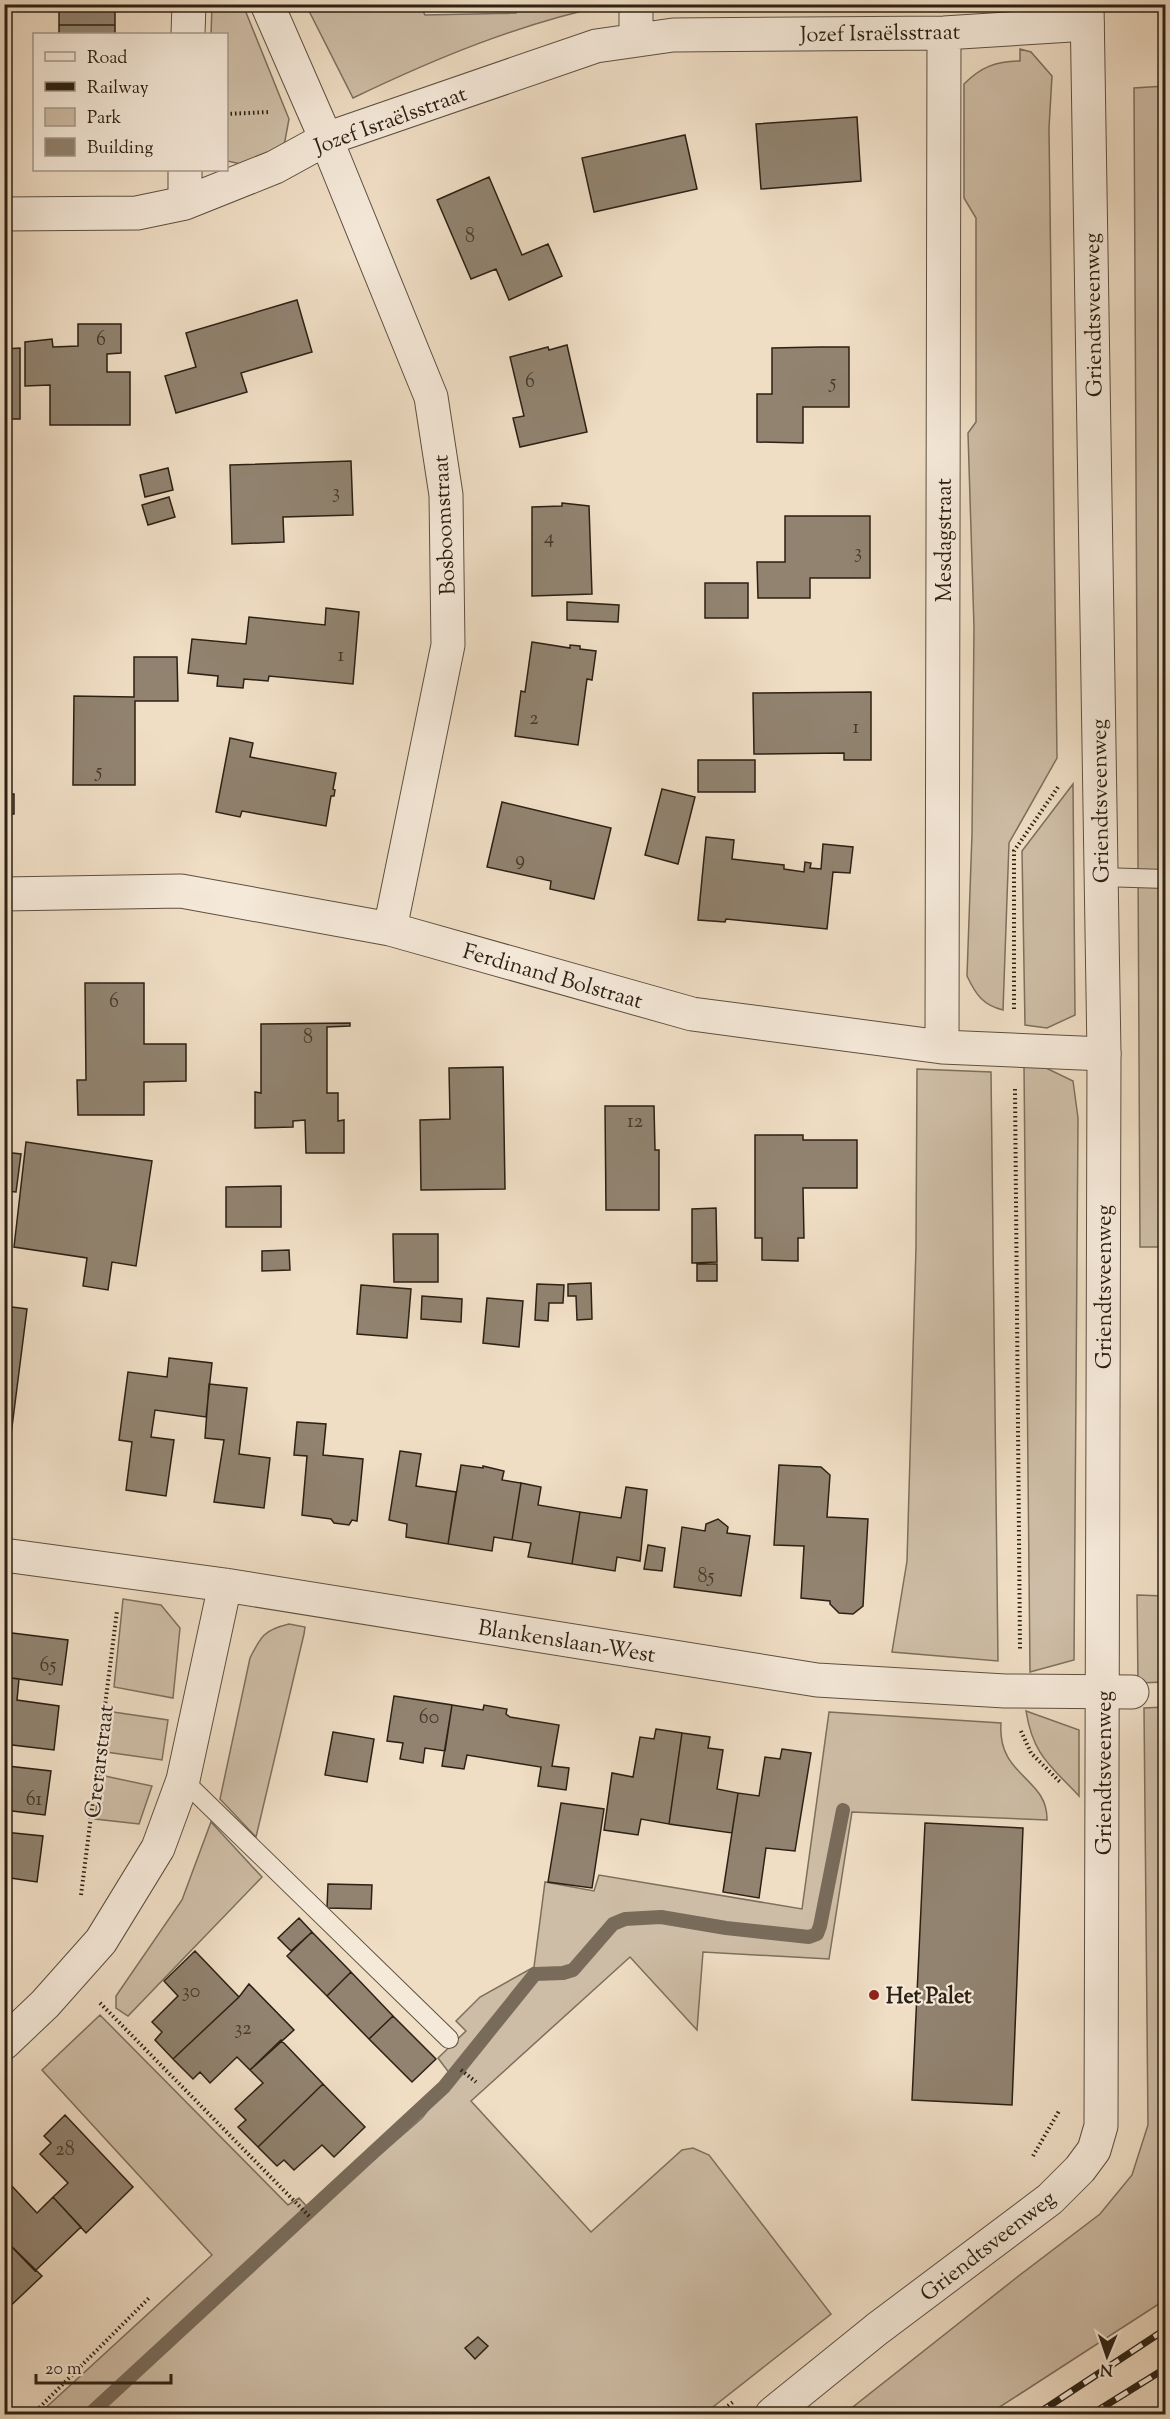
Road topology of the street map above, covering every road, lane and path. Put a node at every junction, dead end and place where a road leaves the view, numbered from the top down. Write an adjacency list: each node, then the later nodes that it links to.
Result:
1 (189, 4): 5 (street)
2 (267, 4): 8 (street, Bosboomstraat)
3 (636, 4): 7 (street)
4 (1087, 14): 6 (street, Jozef Israëlsstraat); 13 (street, Griendtsveenweg)
5 (188, 33)
6 (944, 33): 7 (street, Jozef Israëlsstraat); 17 (street, Mesdagstraat)
7 (636, 39): 8 (street, Jozef Israëlsstraat)
8 (326, 139): 10 (street, Jozef Israëlsstraat); 16 (street, Bosboomstraat)
9 (185, 171): 10 (street)
10 (184, 203): 11 (street, Jozef Israëlsstraat)
11 (4, 214)
12 (1061, 783): 18 (path, Griendtsveenweg)
13 (1101, 877): 14 (lane); 19 (street, Griendtsveenweg)
14 (1166, 879)
15 (4, 894): 16 (street, Ferdinand Bolstraat)
16 (390, 929): 17 (street, Ferdinand Bolstraat)
17 (942, 1047): 18 (street, Ferdinand Bolstraat)
18 (1015, 1049): 19 (street, Ferdinand Bolstraat); 23 (path, Griendtsveenweg)
19 (1104, 1054): 24 (street, Griendtsveenweg)
20 (4, 1555): 21 (street, Blankenslaan-West)
21 (123, 1571): 22 (street, Blankenslaan-West); 27 (path, Crerarstraat)
22 (225, 1586): 23 (street, Blankenslaan-West); 25 (street)
23 (1020, 1692): 24 (street, Blankenslaan-West); 26 (path, Griendtsveenweg)
24 (1118, 1692): 38 (street, Griendtsveenweg)
25 (183, 1780): 27 (street); 29 (lane)
26 (1064, 1788)
27 (101, 1941): 28 (street)
28 (72, 1973): 30 (street); 33 (path)
29 (449, 2040)
30 (4, 2043)
31 (1063, 2104): 32 (path, Griendtsveenweg)
32 (1028, 2163)
33 (310, 2217)
34 (149, 2298): 36 (path)
35 (736, 2400): 37 (path)
36 (33, 2415)
37 (717, 2415)
38 (772, 2415)

